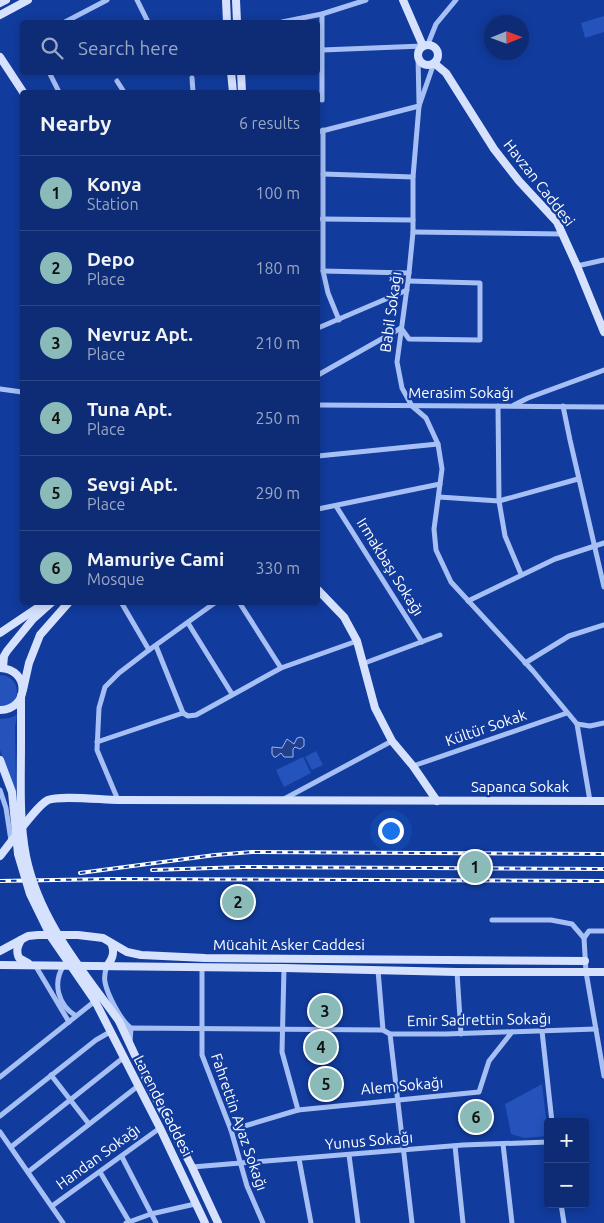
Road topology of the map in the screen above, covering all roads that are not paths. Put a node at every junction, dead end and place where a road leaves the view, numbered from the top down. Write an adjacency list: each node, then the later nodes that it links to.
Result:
1 (6, 0): 10 (main road)
2 (28, 0): 12 (main road)
3 (107, 0): 13 (street)
4 (137, 0): 14 (street)
5 (226, 0): 15 (main road)
6 (236, 0): 16 (main road)
7 (366, 0): 11 (street)
8 (403, 0): 18 (main road)
9 (456, 0): 18 (street)
10 (0, 3)
11 (322, 14): 17 (street); 19 (street)
12 (0, 15)
13 (69, 20)
14 (147, 20)
15 (227, 20)
16 (238, 20)
17 (292, 20)
18 (426, 45): 19 (street); 20 (main road); 22 (main road)
19 (322, 50): 34 (street)
20 (418, 56): 22 (main road); 35 (street)
21 (0, 57): 28 (main road)
22 (434, 63): 35 (street, Babil Sokağı); 42 (main road, Havzan Caddesi)
23 (51, 75): 29 (street)
24 (231, 75): 32 (main road)
25 (241, 75): 33 (main road)
26 (192, 78): 31 (street)
27 (117, 81): 30 (street)
28 (22, 90)
29 (58, 90)
30 (123, 90)
31 (193, 90)
32 (233, 90)
33 (242, 90)
34 (322, 100)
35 (419, 106): 36 (street); 38 (street, Babil Sokağı)
36 (320, 131): 37 (street)
37 (323, 174): 38 (street); 39 (street)
38 (413, 177): 40 (street, Babil Sokağı)
39 (322, 219): 40 (street); 45 (street)
40 (414, 220): 41 (street, Babil Sokağı)
41 (413, 232): 42 (street); 46 (street, Babil Sokağı)
42 (563, 234): 44 (main road, Havzan Caddesi)
43 (604, 260): 44 (street)
44 (578, 266): 52 (main road, Havzan Caddesi)
45 (323, 270): 46 (street); 49 (street)
46 (409, 273): 47 (street, Babil Sokağı)
47 (408, 281): 48 (street, Babil Sokağı); 51 (street)
48 (407, 290): 49 (street); 51 (street, Babil Sokağı)
49 (339, 320): 50 (street)
50 (320, 327)
51 (401, 328): 54 (street); 58 (street, Babil Sokağı)
52 (604, 332)
53 (604, 370): 60 (street)
54 (320, 374)
55 (0, 389): 56 (street)
56 (20, 392)
57 (320, 405): 58 (street, Merasim Sokağı)
58 (412, 406): 59 (street, Merasim Sokağı); 63 (street, Babil Sokağı)
59 (498, 406): 60 (street, Merasim Sokağı); 68 (street)
60 (512, 406): 61 (street, Merasim Sokağı)
61 (563, 406): 62 (street, Merasim Sokağı); 65 (street)
62 (604, 407)
63 (438, 444): 64 (street); 66 (street, Babil Sokağı)
64 (320, 456)
65 (578, 479): 68 (street); 72 (street)
66 (440, 484): 67 (street, Babil Sokağı); 69 (street)
67 (439, 497): 68 (street); 76 (street, Babil Sokağı)
68 (499, 501): 73 (street)
69 (336, 506): 70 (street); 88 (street, Irmakbaşı Sokağı)
70 (320, 510)
71 (604, 543): 72 (street)
72 (594, 546): 73 (street); 74 (street)
73 (521, 574): 76 (street)
74 (604, 587)
75 (320, 592): 87 (main road)
76 (468, 601): 91 (street, Babil Sokağı)
77 (42, 605): 85 (main road)
78 (49, 605): 93 (main road)
79 (66, 605): 95 (main road, Larende Caddesi)
80 (123, 605): 90 (street)
81 (208, 605): 83 (street)
82 (240, 605): 94 (street)
83 (188, 623): 89 (street); 96 (street)
84 (604, 625): 91 (street)
85 (0, 633)
86 (440, 635): 88 (street)
87 (357, 641): 92 (main road); 94 (street)
88 (422, 642): 92 (street)
89 (156, 646): 90 (street); 98 (street)
90 (149, 650): 103 (street)
91 (525, 663): 99 (street, Babil Sokağı)
92 (362, 664): 102 (main road)
93 (1, 667): 95 (main road)
94 (281, 668): 96 (street)
95 (22, 693): 97 (main road); 137 (main road, Larende Caddesi, bridge)
96 (232, 694): 98 (street)
97 (0, 710)
98 (183, 713): 103 (street)
99 (567, 713): 101 (street, Babil Sokağı); 105 (street, Kültür Sokak)
100 (604, 723): 101 (street)
101 (577, 724): 110 (street)
102 (392, 741): 105 (main road); 108 (street)
103 (97, 742): 107 (street)
104 (0, 760): 131 (main road, Larende Caddesi, bridge)
105 (413, 766): 109 (main road)
106 (0, 790): 112 (street)
107 (118, 800): 108 (main road, Sapanca Sokak); 112 (main road, Sapanca Sokak)
108 (281, 801): 109 (main road, Sapanca Sokak)
109 (436, 801): 110 (main road, Sapanca Sokak)
110 (590, 801): 111 (main road, Sapanca Sokak)
111 (604, 801)
112 (12, 842): 113 (main road)
113 (0, 856)
114 (492, 920): 116 (street)
115 (604, 931): 116 (street)
116 (584, 938): 120 (street)
117 (21, 940): 118 (main road, Mücahit Asker Caddesi); 119 (main road, Mücahit Asker Caddesi); 122 (main road)
118 (111, 942): 120 (main road, Mücahit Asker Caddesi); 124 (main road)
119 (0, 951)
120 (585, 961): 129 (street)
121 (0, 965): 122 (main road, Mücahit Asker Caddesi)
122 (34, 965): 123 (main road, Mücahit Asker Caddesi); 133 (street)
123 (64, 965): 124 (main road, Mücahit Asker Caddesi); 132 (street)
124 (107, 966): 125 (main road, Mücahit Asker Caddesi); 137 (street)
125 (202, 968): 126 (main road, Mücahit Asker Caddesi); 134 (street, Fahrettin Ayaz Sokağı)
126 (284, 968): 127 (main road, Mücahit Asker Caddesi); 135 (street)
127 (378, 970): 128 (main road, Mücahit Asker Caddesi); 138 (street)
128 (457, 972): 129 (main road, Mücahit Asker Caddesi); 143 (street)
129 (586, 972): 130 (main road, Mücahit Asker Caddesi); 136 (street)
130 (604, 972)
131 (95, 1001): 132 (street); 140 (main road, Larende Caddesi)
132 (76, 1016): 133 (street)
133 (69, 1022): 147 (street)
134 (202, 1028): 135 (street, Emir Sadrettin Sokağı); 137 (street, Emir Sadrettin Sokağı); 156 (street, Fahrettin Ayaz Sokağı)
135 (282, 1029): 138 (street, Emir Sadrettin Sokağı); 151 (street)
136 (596, 1029): 139 (street, Emir Sadrettin Sokağı); 146 (street)
137 (128, 1030): 167 (main road, Larende Caddesi)
138 (383, 1030): 142 (street, Emir Sadrettin Sokağı)
139 (542, 1030): 141 (street, Emir Sadrettin Sokağı); 153 (street)
140 (110, 1032): 144 (main road, Larende Caddesi); 145 (street)
141 (512, 1032): 143 (street, Emir Sadrettin Sokağı); 150 (street, Alem Sokağı)
142 (390, 1034): 143 (street, Emir Sadrettin Sokağı); 150 (street)
143 (461, 1034)
144 (123, 1058): 148 (main road, Larende Caddesi); 149 (street)
145 (51, 1075): 149 (street); 152 (street)
146 (604, 1076)
147 (0, 1077)
148 (138, 1086): 154 (street); 155 (main road, Larende Caddesi)
149 (71, 1099): 154 (street); 161 (street)
150 (397, 1099): 151 (street, Alem Sokağı); 162 (street)
151 (298, 1110): 156 (street, Alem Sokağı)
152 (0, 1116)
153 (552, 1118)
154 (89, 1124): 168 (street)
155 (160, 1128): 164 (street, Handan Sokağı); 170 (main road, Larende Caddesi)
156 (231, 1130): 166 (street, Fahrettin Ayaz Sokağı)
157 (0, 1132): 161 (street)
158 (544, 1142): 159 (street, Yunus Sokağı)
159 (503, 1144): 160 (street, Yunus Sokağı); 184 (street)
160 (455, 1146): 162 (street, Yunus Sokağı); 183 (street)
161 (11, 1147): 168 (street)
162 (403, 1151): 163 (street, Yunus Sokağı); 182 (street)
163 (349, 1155): 165 (street, Yunus Sokağı); 181 (street)
164 (122, 1157): 169 (street, Handan Sokağı); 173 (street)
165 (299, 1159): 166 (street, Yunus Sokağı); 180 (street)
166 (241, 1162): 167 (street, Yunus Sokağı); 179 (street, Fahrettin Ayaz Sokağı)
167 (192, 1167): 178 (main road, Larende Caddesi)
168 (28, 1172): 171 (street)
169 (100, 1172): 171 (street, Handan Sokağı); 174 (street)
170 (196, 1204): 173 (street); 177 (main road, Larende Caddesi)
171 (52, 1206): 175 (street)
172 (562, 1208): 185 (street)
173 (151, 1214): 174 (street); 176 (street)
174 (128, 1222)
175 (63, 1223)
176 (156, 1223)
177 (205, 1223)
178 (218, 1223)
179 (263, 1223)
180 (311, 1223)
181 (358, 1223)
182 (412, 1223)
183 (463, 1223)
184 (512, 1223)
185 (564, 1223)

